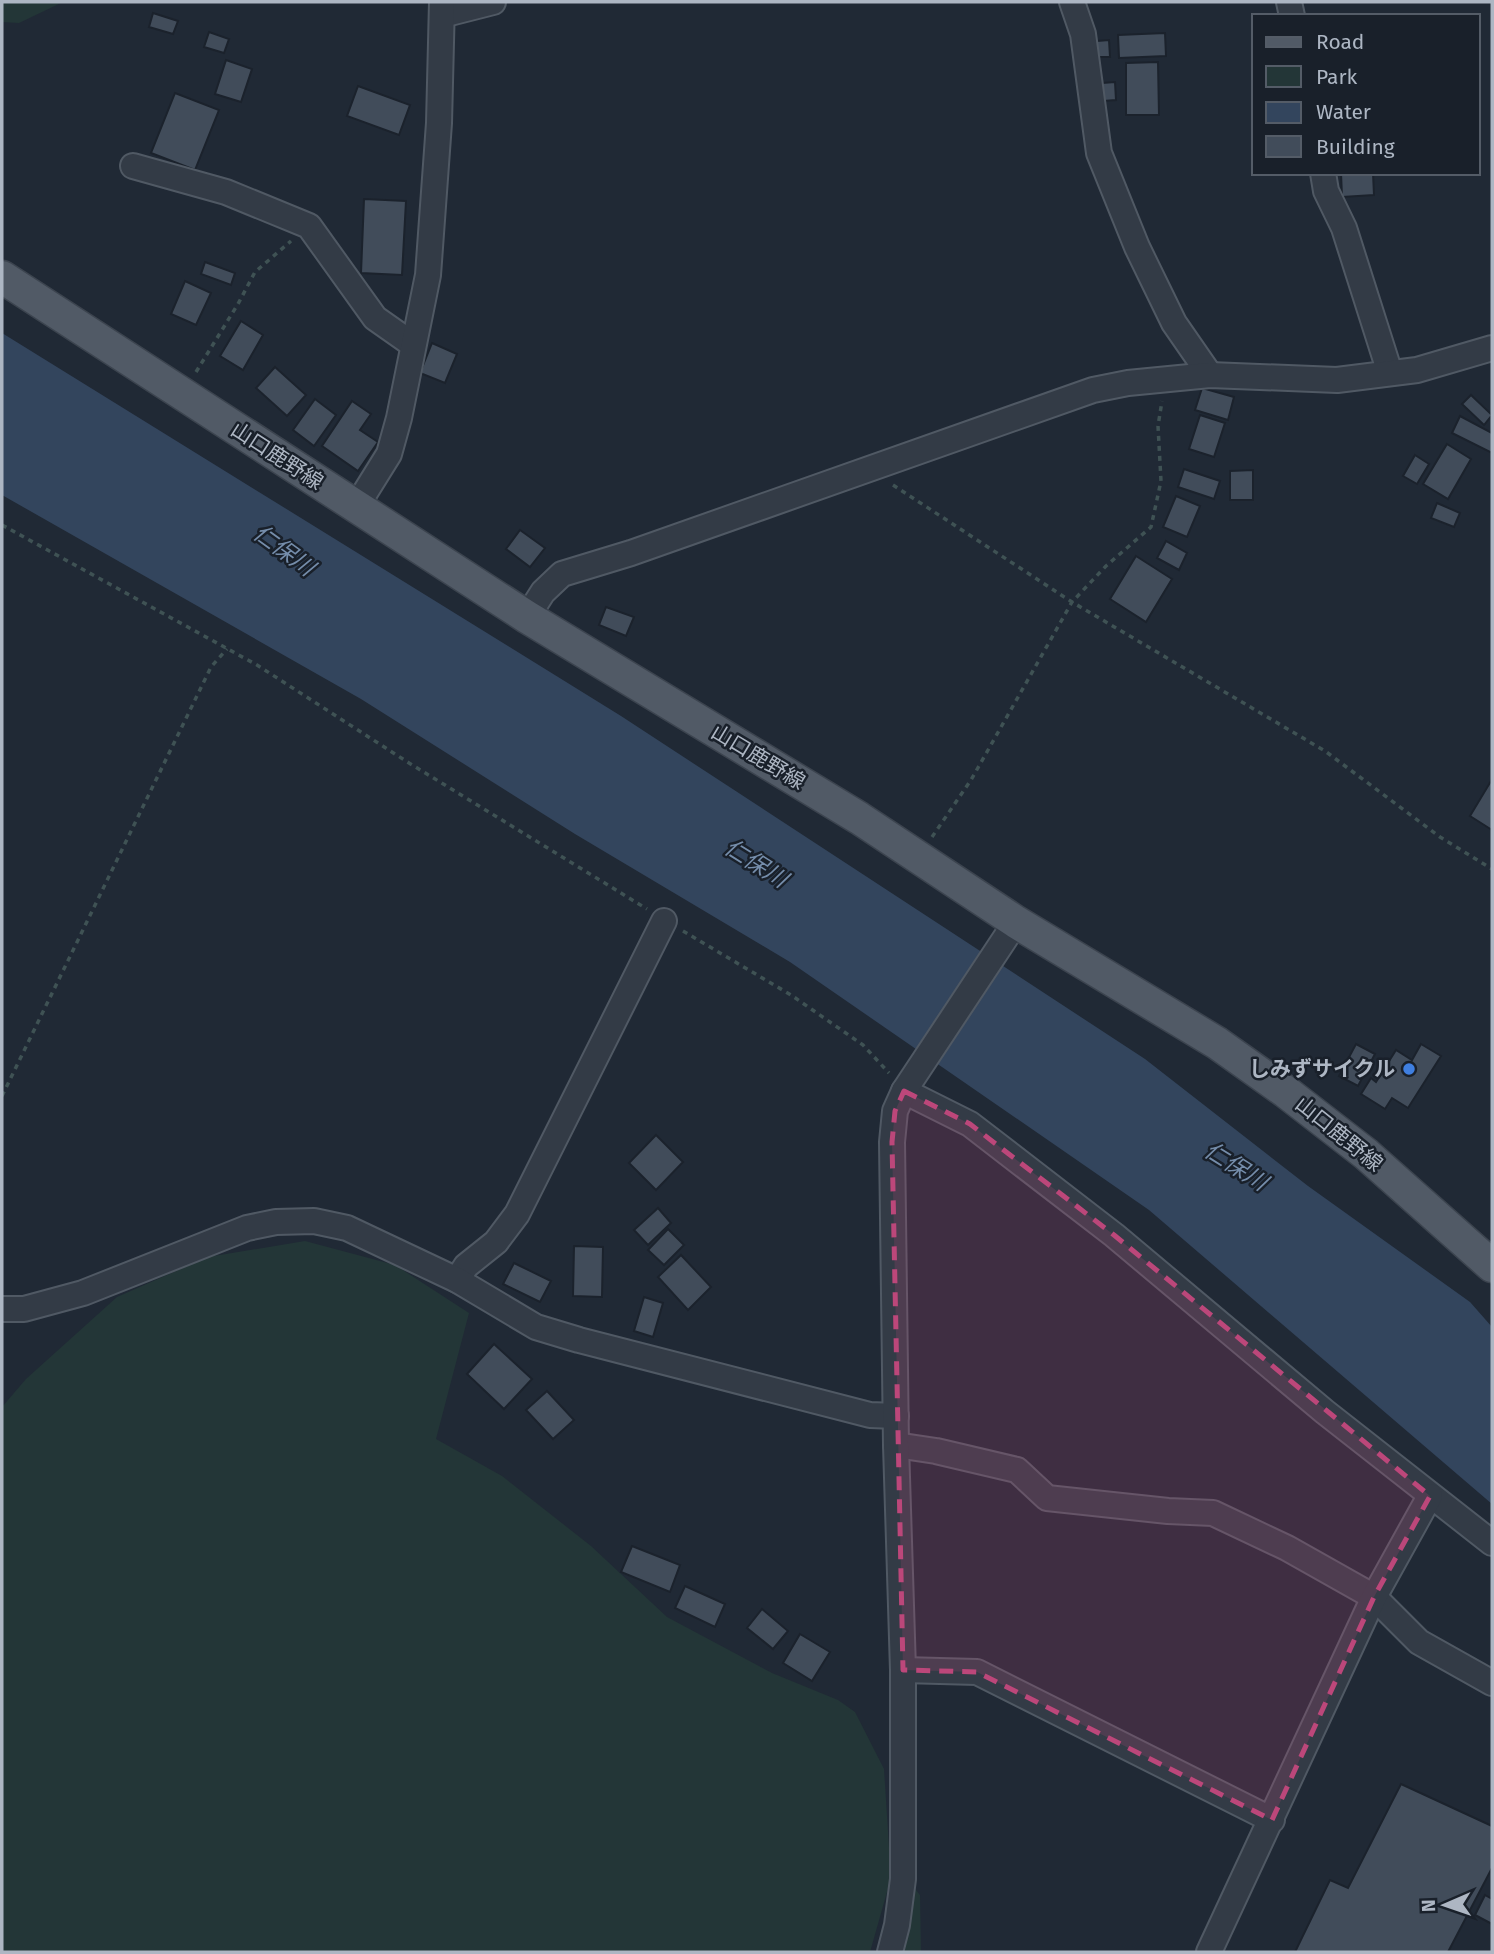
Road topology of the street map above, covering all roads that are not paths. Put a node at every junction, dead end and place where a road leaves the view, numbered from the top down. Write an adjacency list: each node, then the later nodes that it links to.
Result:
1 (493, 2): 3 (street)
2 (1072, 2): 10 (street)
3 (442, 8): 7 (street)
4 (133, 166): 7 (street)
5 (1323, 175): 9 (street)
6 (2, 277): 11 (main road, 山口鹿野線)
7 (412, 344): 11 (street)
8 (1492, 348): 9 (street)
9 (1390, 373): 10 (street)
10 (1210, 375): 12 (street)
11 (356, 507): 12 (main road, 山口鹿野線)
12 (527, 617): 14 (main road, 山口鹿野線)
13 (664, 920): 17 (street)
14 (1009, 933): 15 (street); 16 (main road, 山口鹿野線)
15 (907, 1087): 19 (street); 21 (street)
16 (1492, 1266)
17 (457, 1280): 18 (street); 19 (street)
18 (2, 1309)
19 (896, 1416): 20 (street)
20 (896, 1445): 23 (street); 24 (street)
21 (1430, 1496): 22 (street); 23 (street)
22 (1492, 1543)
23 (1374, 1597): 25 (street); 26 (street)
24 (903, 1670): 26 (street); 27 (street)
25 (1492, 1683)
26 (1272, 1819): 28 (street)
27 (890, 1952)
28 (1209, 1952)

